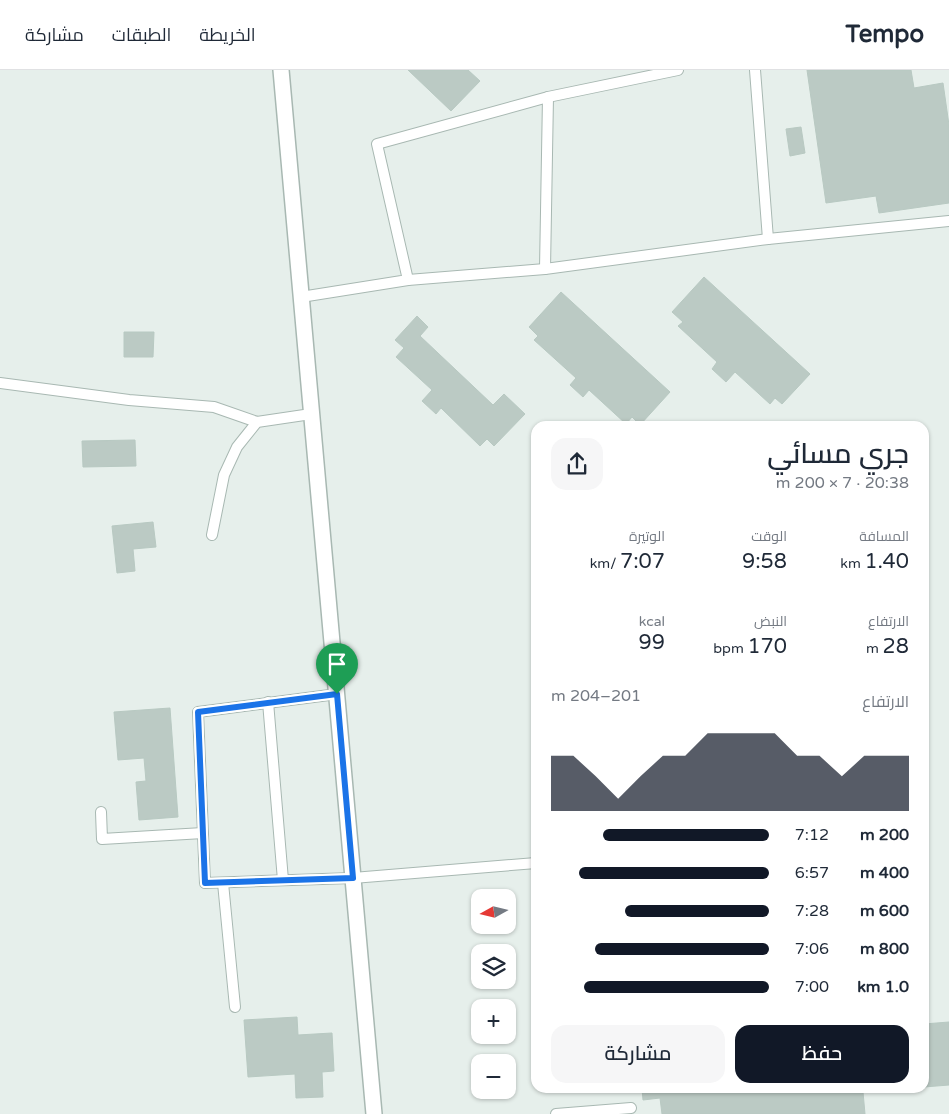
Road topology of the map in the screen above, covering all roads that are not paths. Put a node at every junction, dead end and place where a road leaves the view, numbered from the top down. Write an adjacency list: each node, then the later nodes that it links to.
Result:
1 (280, 70): 9 (street)
2 (678, 70): 4 (lane)
3 (755, 70): 6 (lane)
4 (548, 97): 7 (lane); 8 (lane)
5 (949, 221): 6 (lane)
6 (768, 239): 7 (lane)
7 (545, 269): 8 (lane)
8 (408, 280): 9 (lane)
9 (301, 297): 11 (street)
10 (0, 383): 12 (lane)
11 (311, 414): 12 (lane); 14 (street)
12 (257, 422): 13 (lane)
13 (212, 535)
14 (337, 694): 15 (lane); 19 (street)
15 (268, 702): 17 (lane); 20 (lane)
16 (101, 812): 17 (lane)
17 (203, 833): 21 (lane)
18 (531, 863): 19 (lane)
19 (353, 878): 20 (lane); 24 (street)
20 (282, 880): 21 (lane)
21 (223, 882): 22 (lane)
22 (235, 1007)
23 (631, 1108): 25 (lane)
24 (374, 1114)
25 (556, 1114)

